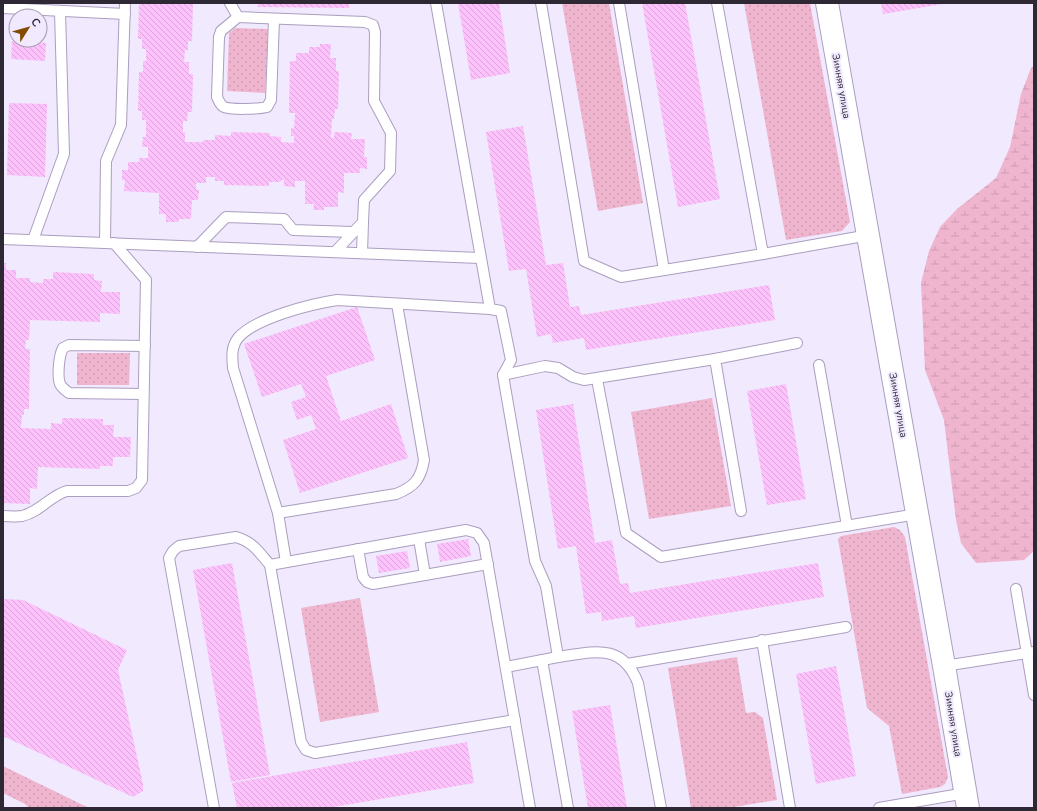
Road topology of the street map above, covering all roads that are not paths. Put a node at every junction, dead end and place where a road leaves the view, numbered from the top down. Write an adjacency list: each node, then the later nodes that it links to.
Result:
1 (125, 3): 10 (lane)
2 (230, 3): 11 (lane)
3 (436, 3): 23 (lane)
4 (541, 3): 24 (lane)
5 (619, 3): 24 (lane)
6 (717, 3): 22 (lane)
7 (827, 3): 15 (street, Зимняя улица)
8 (3, 8): 9 (lane)
9 (60, 11): 10 (lane); 17 (lane)
10 (125, 14): 18 (lane)
11 (238, 17): 12 (lane); 12 (lane)
12 (274, 19): 13 (lane)
13 (363, 222): 14 (lane); 21 (lane)
14 (353, 232): 19 (lane); 20 (lane)
15 (869, 235): 22 (lane); 36 (street, Зимняя улица)
16 (3, 239): 17 (lane)
17 (33, 240): 18 (lane)
18 (109, 243): 19 (lane); 28 (lane)
19 (197, 247): 20 (lane)
20 (335, 252): 21 (lane)
21 (362, 253): 23 (lane)
22 (763, 254): 24 (lane)
23 (480, 258): 26 (lane)
24 (664, 270)
25 (397, 304): 26 (lane); 35 (lane); 35 (lane)
26 (490, 310): 31 (lane)
27 (797, 343): 29 (lane)
28 (145, 346): 33 (lane); 33 (lane)
29 (715, 359): 32 (lane); 34 (lane)
30 (819, 365): 38 (lane)
31 (503, 375): 32 (lane); 49 (lane)
32 (597, 378): 38 (lane)
33 (143, 394): 37 (lane)
34 (741, 511)
35 (278, 513): 41 (lane)
36 (918, 514): 38 (lane); 52 (street, Зимняя улица)
37 (3, 516)
38 (847, 526)
39 (419, 539): 40 (lane); 42 (lane); 44 (lane)
40 (358, 549): 41 (lane); 44 (lane)
41 (286, 562): 43 (lane)
42 (488, 564): 44 (lane); 53 (lane)
43 (270, 565): 55 (lane); 57 (lane)
44 (425, 575)
45 (1016, 589): 48 (lane)
46 (846, 627): 47 (lane)
47 (762, 640): 51 (lane); 61 (lane)
48 (1030, 653): 52 (lane); 54 (lane)
49 (558, 657): 50 (lane); 51 (lane)
50 (542, 660): 53 (lane); 59 (lane)
51 (628, 664): 60 (lane)
52 (944, 666): 56 (street, Зимняя улица)
53 (506, 667): 55 (lane)
54 (1034, 695)
55 (515, 720): 58 (lane)
56 (967, 801): 62 (lane)
57 (214, 808)
58 (530, 808)
59 (568, 808)
60 (661, 808)
61 (790, 808)
62 (879, 808)

